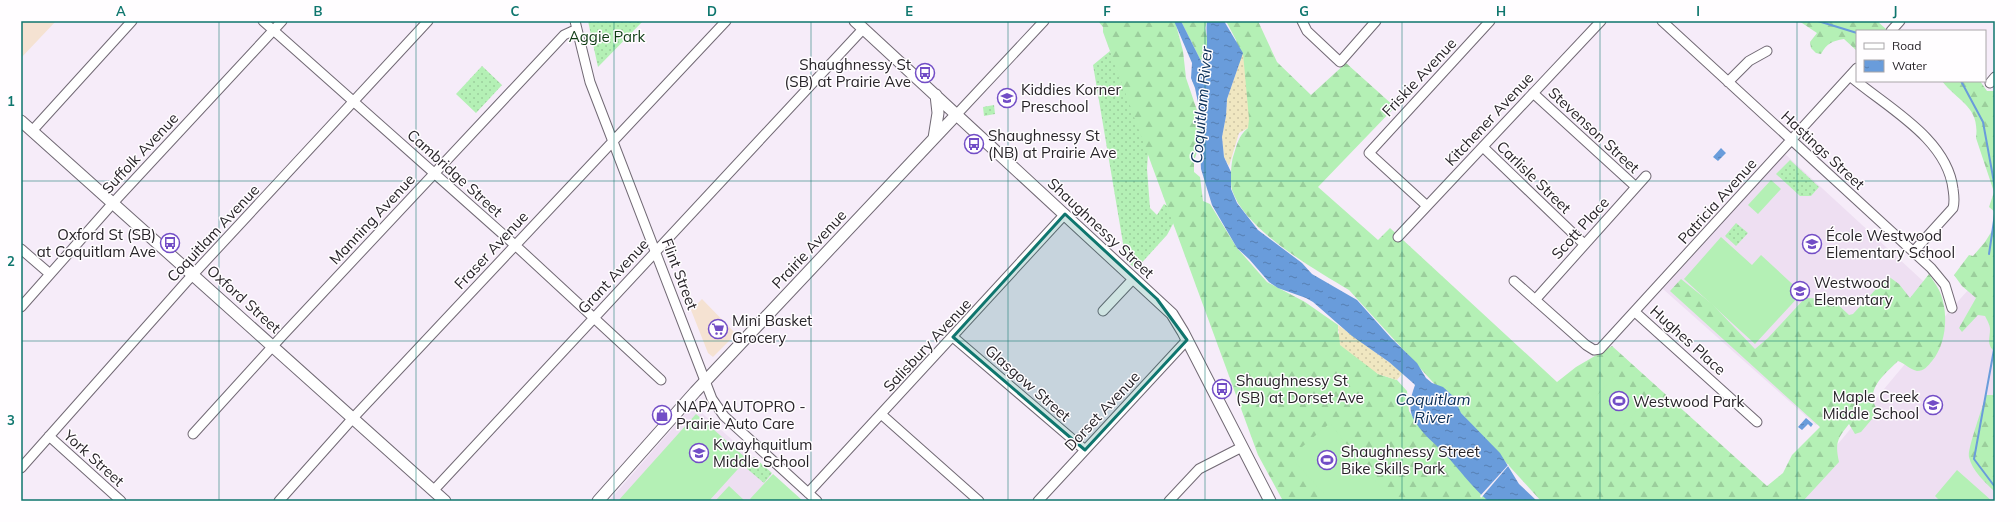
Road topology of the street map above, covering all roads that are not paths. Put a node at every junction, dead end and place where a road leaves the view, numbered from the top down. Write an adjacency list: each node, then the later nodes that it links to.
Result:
1 (132, 21): 29 (street)
2 (263, 21): 16 (street, Cambridge Street)
3 (282, 21): 16 (street, Suffolk Avenue)
4 (428, 21): 26 (street, Coquitlam Avenue)
5 (726, 21): 32 (street, Fraser Avenue)
6 (855, 21): 15 (main road, Shaughnessy Street)
7 (1044, 21): 27 (street, Prairie Avenue)
8 (1302, 21): 9 (street)
9 (1376, 21)
10 (1490, 21): 38 (street, Friskie Avenue)
11 (1600, 21): 24 (street, Kitchener Avenue)
12 (1662, 21): 22 (street, Hastings Street)
13 (1900, 21): 17 (street)
14 (576, 25): 32 (street, Flint Street); 34 (street, Manning Avenue)
15 (863, 29): 25 (main road, Shaughnessy Street); 44 (street, Grant Avenue)
16 (274, 30): 26 (street, Cambridge Street); 37 (street, Suffolk Avenue)
17 (1892, 30)
18 (1767, 51): 22 (street)
19 (1856, 69): 20 (street, Patricia Avenue)
20 (1850, 76): 21 (street); 31 (street, Patricia Avenue)
21 (1856, 81)
22 (1728, 82): 31 (street, Hastings Street)
23 (1858, 82): 45 (street)
24 (1533, 93): 33 (street, Kitchener Avenue); 36 (street, Stevenson Street)
25 (936, 95): 27 (main road, Shaughnessy Street); 30 (main road)
26 (353, 101): 34 (street, Cambridge Street); 47 (street, Coquitlam Avenue)
27 (957, 114): 30 (main road, Prairie Avenue); 39 (main road, Shaughnessy Street)
28 (21, 121): 29 (main road, Oxford Street)
29 (32, 131): 37 (main road, Oxford Street)
30 (934, 138): 60 (main road, Prairie Avenue)
31 (1791, 139): 45 (street, Hastings Street); 54 (street, Patricia Avenue)
32 (613, 141): 42 (street, Fraser Avenue); 44 (street, Flint Street)
33 (1483, 146): 38 (street, Kitchener Avenue); 41 (street, Carlisle Street)
34 (435, 173): 42 (street, Cambridge Street); 58 (street, Manning Avenue)
35 (1646, 176): 36 (street, Scott Place)
36 (1636, 187): 41 (street, Scott Place)
37 (112, 203): 46 (street, Suffolk Avenue); 47 (main road, Oxford Street)
38 (1427, 206): 40 (street, Kitchener Avenue)
39 (1064, 214): 48 (main road, Shaughnessy Street); 56 (street, Salisbury Avenue)
40 (1398, 236)
41 (1584, 244): 50 (street, Scott Place)
42 (515, 245): 55 (street, Cambridge Street); 62 (street, Fraser Avenue)
43 (21, 249): 46 (street)
44 (656, 250): 55 (street, Grant Avenue); 60 (street, Flint Street)
45 (1914, 251): 52 (street, Hastings Street)
46 (50, 274): 51 (street, Suffolk Avenue)
47 (194, 274): 58 (main road, Oxford Street); 65 (street, Coquitlam Avenue)
48 (1134, 278): 53 (street); 57 (main road, Shaughnessy Street)
49 (1514, 281): 50 (street)
50 (1535, 300): 54 (street, Patricia Avenue)
51 (21, 307)
52 (1952, 308)
53 (1103, 311)
54 (1635, 312): 63 (street, Hughes Place)
55 (593, 318): 59 (street, Cambridge Street); 69 (street, Grant Avenue)
56 (953, 337): 61 (street, Salisbury Avenue); 67 (street, Glasgow Street)
57 (1187, 340): 66 (main road, Shaughnessy Street); 67 (street, Dorset Avenue)
58 (273, 346): 62 (main road, Oxford Street); 64 (street, Manning Avenue)
59 (661, 380)
60 (705, 382): 70 (street, Flint Street); 74 (main road, Prairie Avenue)
61 (881, 414): 70 (street, Salisbury Avenue); 76 (street)
62 (353, 418): 69 (main road, Oxford Street); 72 (street, Fraser Avenue)
63 (1757, 422)
64 (193, 434)
65 (49, 436): 68 (street, Coquitlam Avenue); 71 (street, York Street)
66 (1242, 447): 78 (street); 79 (main road, Shaughnessy Street)
67 (1085, 450): 77 (street, Dorset Avenue)
68 (21, 468)
69 (433, 491): 73 (main road, Oxford Street)
70 (808, 493): 75 (street, Flint Street)
71 (121, 501)
72 (279, 501)
73 (444, 501)
74 (598, 501)
75 (817, 501)
76 (979, 501)
77 (1038, 501)
78 (1169, 501)
79 (1270, 501)

